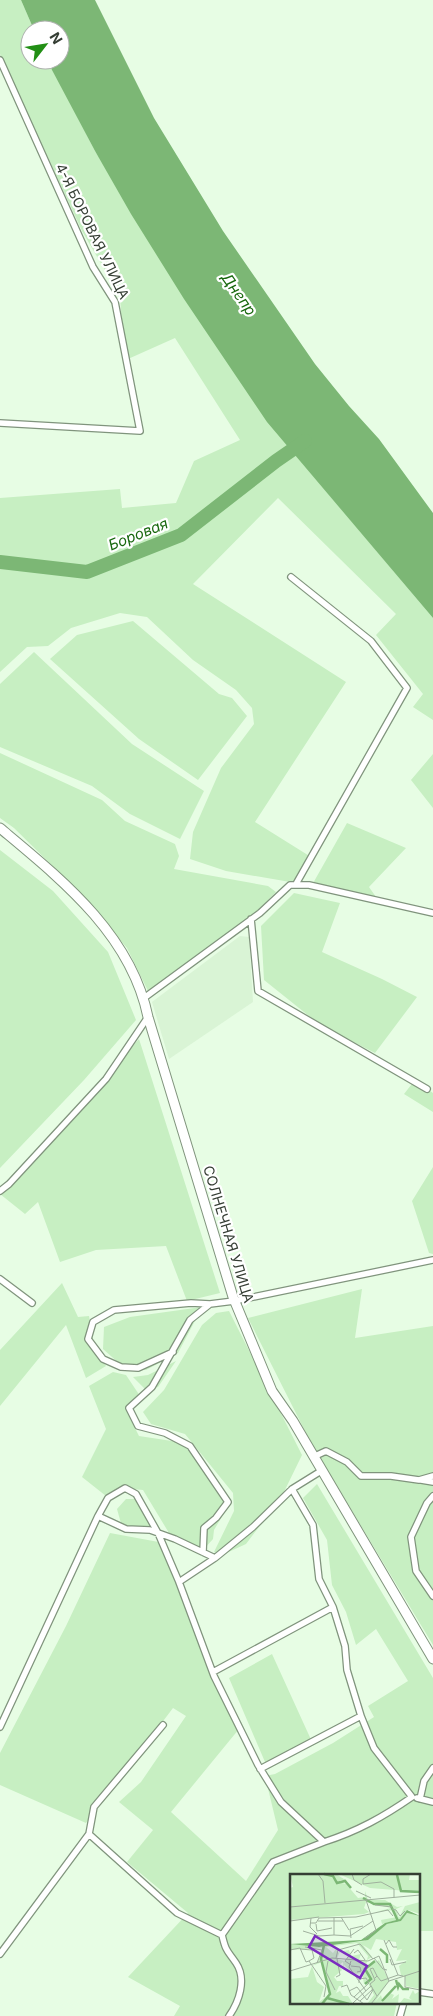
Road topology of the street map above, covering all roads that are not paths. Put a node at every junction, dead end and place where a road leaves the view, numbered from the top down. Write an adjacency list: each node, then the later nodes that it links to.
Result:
1 (0, 60): 2 (street, 4-Я БОРОВАЯ УЛИЦА)
2 (0, 424)
3 (291, 577): 5 (street)
4 (0, 828): 8 (street, СОЛНЕЧНАЯ УЛИЦА)
5 (296, 884): 6 (street); 7 (street)
6 (433, 913)
7 (251, 919): 8 (street); 10 (street)
8 (144, 998): 9 (street, СОЛНЕЧНАЯ УЛИЦА)
9 (148, 1017): 11 (street); 14 (street, СОЛНЕЧНАЯ УЛИЦА)
10 (428, 1089)
11 (0, 1191)
12 (433, 1260): 14 (street)
13 (0, 1279): 15 (street)
14 (234, 1301): 16 (street); 18 (street, СОЛНЕЧНАЯ УЛИЦА)
15 (32, 1303)
16 (210, 1304): 17 (street); 17 (street)
17 (173, 1352): 27 (street)
18 (313, 1457): 19 (street, СОЛНЕЧНАЯ УЛИЦА); 21 (street)
19 (321, 1471): 23 (street); 32 (street, СОЛНЕЧНАЯ УЛИЦА)
20 (433, 1476): 21 (street)
21 (419, 1480): 22 (street)
22 (433, 1482)
23 (292, 1489): 28 (street); 31 (street)
24 (433, 1496): 30 (street)
25 (98, 1516): 26 (street); 26 (street); 36 (street)
26 (158, 1533): 27 (street); 29 (street)
27 (203, 1552): 28 (street)
28 (215, 1558): 29 (street)
29 (179, 1582): 33 (street)
30 (433, 1596)
31 (333, 1607): 33 (street); 34 (street)
32 (433, 1659)
33 (213, 1672): 38 (street)
34 (361, 1716): 38 (street); 39 (street)
35 (163, 1725): 42 (street)
36 (0, 1727)
37 (433, 1768): 40 (street)
38 (260, 1769): 43 (street)
39 (412, 1797): 40 (street); 43 (street)
40 (420, 1799): 41 (street)
41 (433, 1802)
42 (89, 1834): 44 (street); 45 (street)
43 (324, 1842): 44 (street)
44 (222, 1935): 48 (street)
45 (0, 1954)
46 (420, 1992): 47 (street)
47 (433, 1994)
48 (228, 2016)

